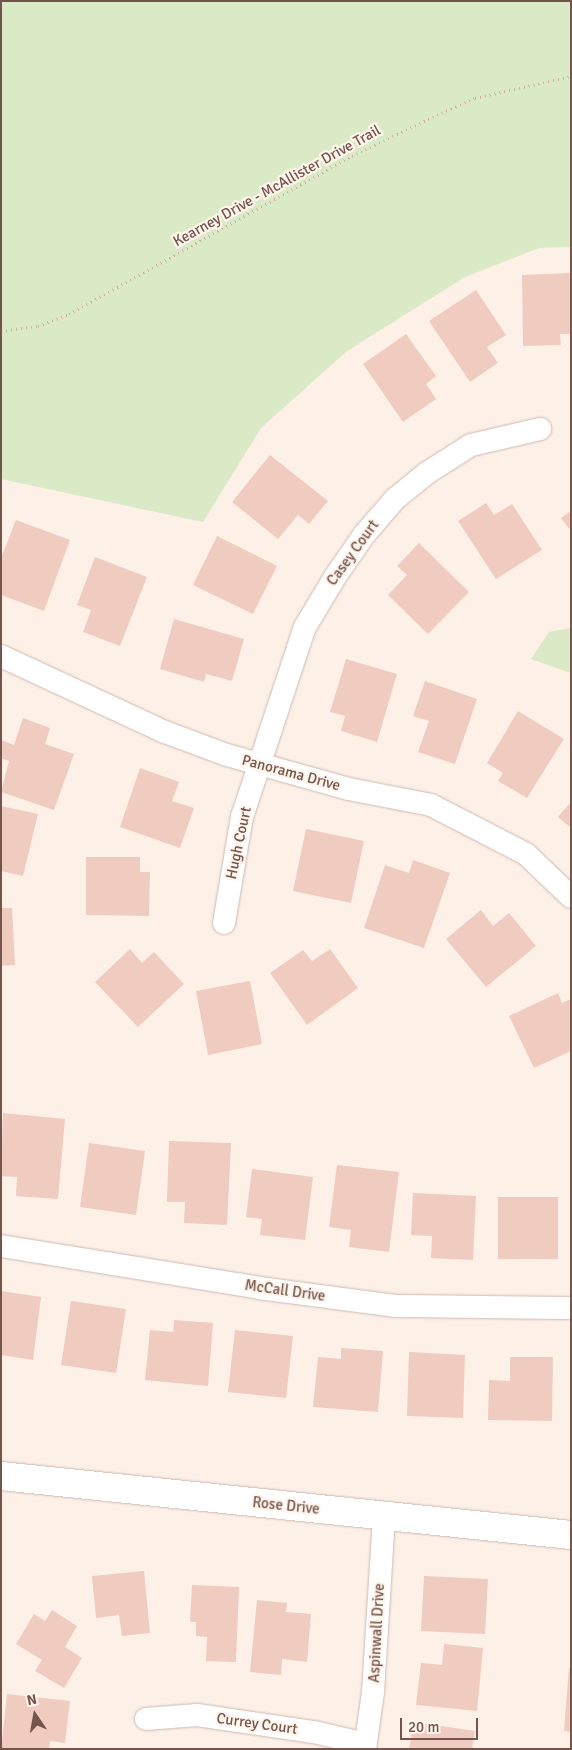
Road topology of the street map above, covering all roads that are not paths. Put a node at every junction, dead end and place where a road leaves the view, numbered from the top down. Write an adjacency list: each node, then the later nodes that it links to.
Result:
1 (540, 429): 3 (street, Casey Court)
2 (1, 656): 3 (street, Panorama Drive)
3 (260, 764): 4 (street, Panorama Drive); 5 (street, Hugh Court)
4 (571, 897)
5 (224, 923)
6 (1, 1246): 7 (street, McCall Drive)
7 (571, 1308)
8 (1, 1476): 9 (main road, Rose Drive)
9 (384, 1517): 10 (main road, Rose Drive); 12 (street, Aspinwall Drive)
10 (571, 1535)
11 (146, 1719): 12 (street, Currey Court)
12 (365, 1746)

